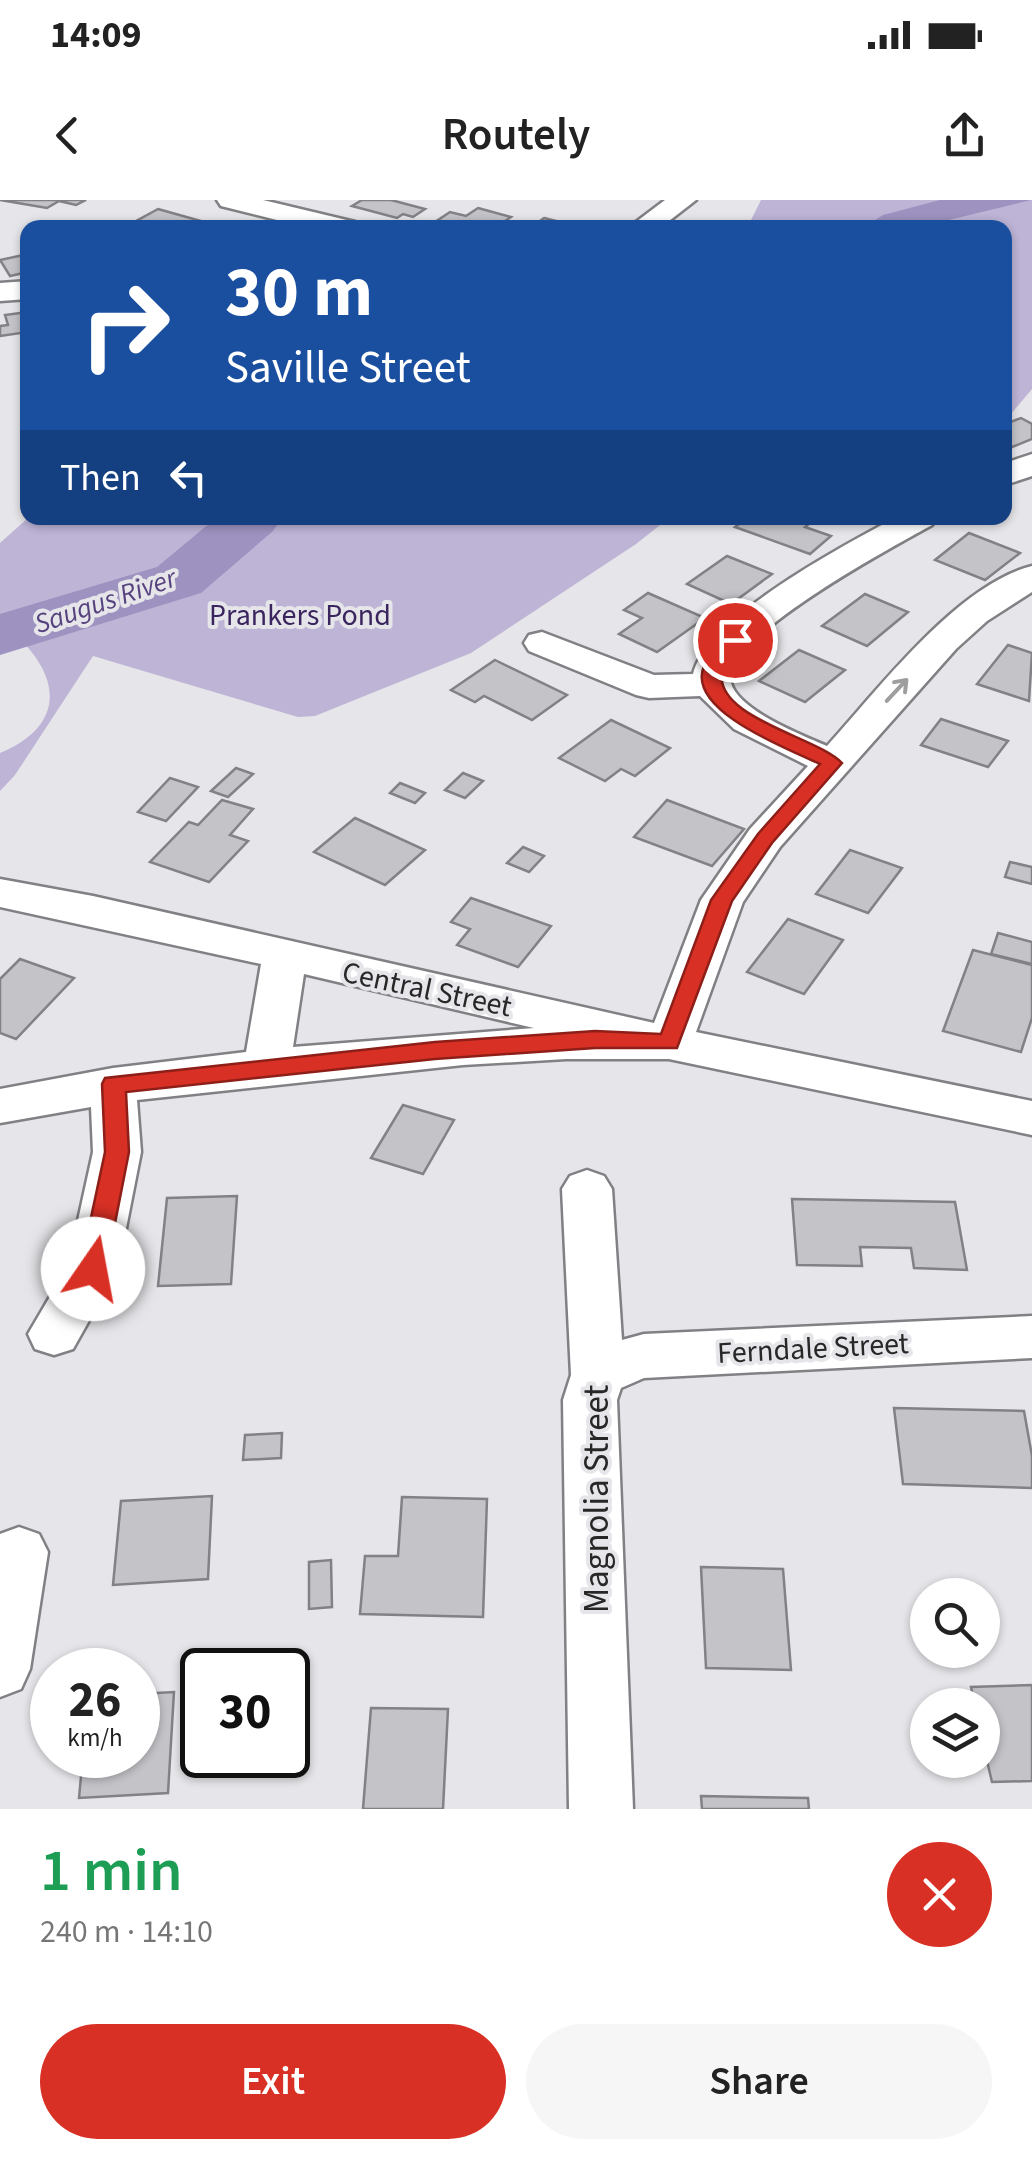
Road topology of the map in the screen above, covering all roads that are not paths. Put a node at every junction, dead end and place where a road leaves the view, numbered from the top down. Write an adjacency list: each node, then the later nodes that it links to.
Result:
1 (230, 200): 3 (street)
2 (683, 200): 4 (street)
3 (310, 220)
4 (653, 220)
5 (908, 525): 8 (street)
6 (1032, 577): 9 (street, one-way to 6)
7 (542, 643): 8 (street)
8 (713, 684): 9 (street)
9 (832, 763): 12 (street)
10 (0, 893): 11 (street, Central Street)
11 (284, 957): 12 (street, Central Street); 13 (street)
12 (669, 1042): 13 (street); 16 (street, Central Street)
13 (268, 1066): 14 (street)
14 (114, 1084): 15 (street); 18 (street)
15 (0, 1106)
16 (1032, 1118)
17 (587, 1189): 20 (street, Magnolia Street)
18 (54, 1334)
19 (1032, 1337): 20 (street, Ferndale Street)
20 (598, 1375): 23 (street, Magnolia Street)
21 (19, 1552): 22 (street)
22 (0, 1670)
23 (601, 1809)

